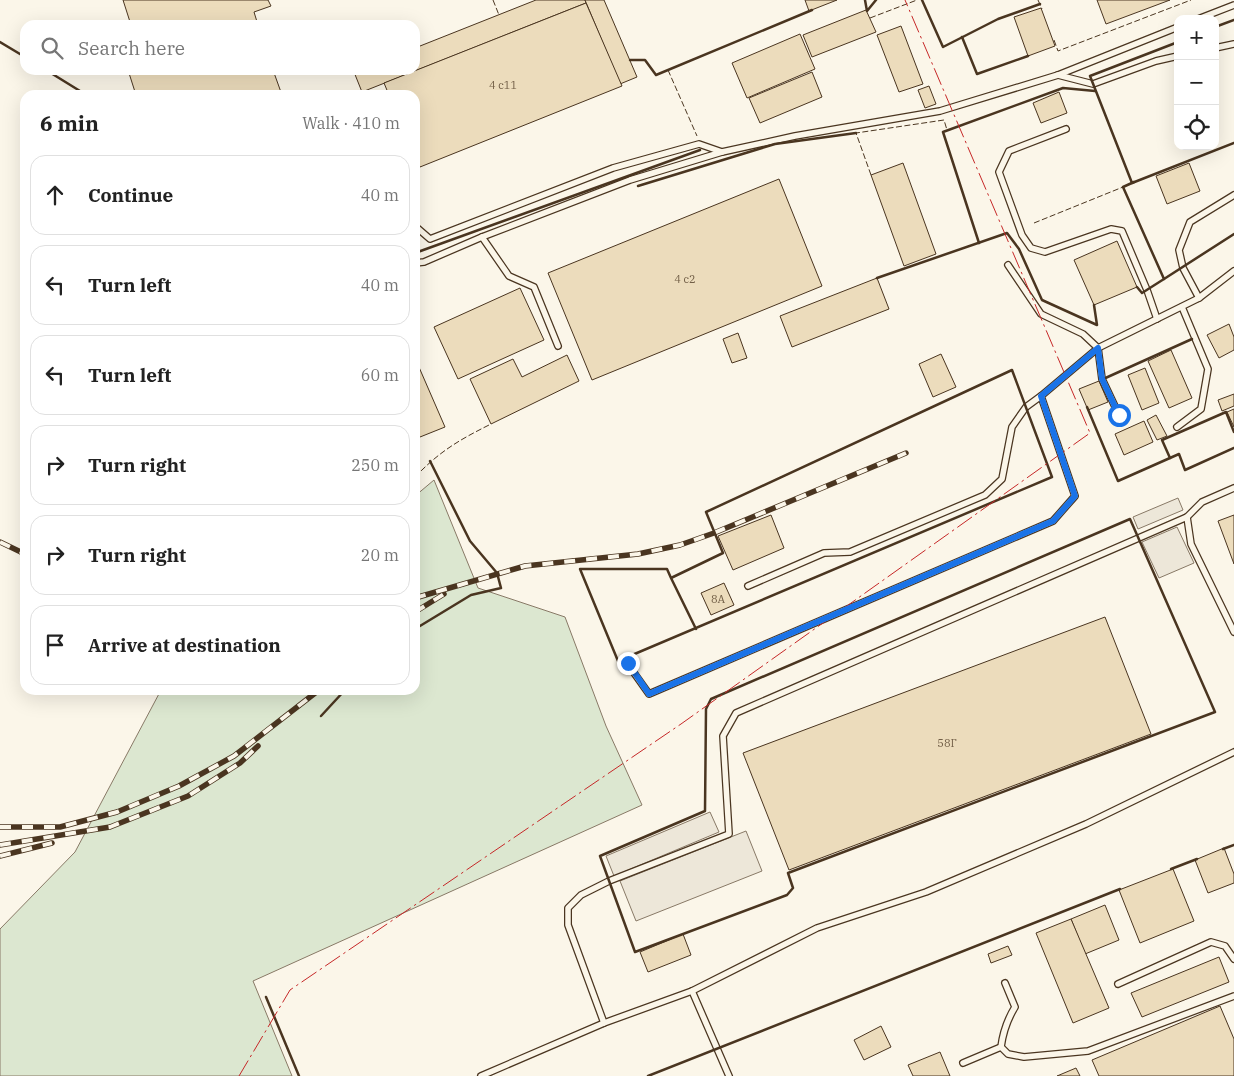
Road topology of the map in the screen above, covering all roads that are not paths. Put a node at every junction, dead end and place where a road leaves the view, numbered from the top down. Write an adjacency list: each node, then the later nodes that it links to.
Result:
1 (1234, 5): 2 (lane)
2 (1208, 15)
3 (1174, 29): 7 (lane)
4 (1234, 44): 5 (lane)
5 (1219, 47)
6 (1174, 57): 7 (lane)
7 (1058, 75): 9 (lane)
8 (1066, 129): 18 (lane)
9 (722, 152): 11 (lane); 12 (lane)
10 (1234, 196): 16 (lane)
11 (420, 230)
12 (482, 237): 13 (lane); 19 (lane)
13 (420, 263)
14 (1008, 265): 20 (lane)
15 (1234, 271): 16 (lane)
16 (1199, 298): 17 (lane)
17 (1182, 307): 18 (lane); 23 (lane)
18 (1158, 319): 20 (lane)
19 (558, 346)
20 (1098, 348): 21 (lane); 22 (lane)
21 (1041, 396): 26 (lane); 28 (lane)
22 (1119, 415)
23 (1177, 427)
24 (1234, 488): 25 (lane)
25 (1187, 517): 27 (lane); 35 (lane)
26 (748, 586)
27 (1234, 632)
28 (628, 663)
29 (1234, 752): 33 (lane)
30 (1234, 959): 32 (lane)
31 (1005, 983): 36 (lane)
32 (1118, 984)
33 (692, 991): 35 (lane); 39 (lane)
34 (1234, 996): 36 (lane)
35 (604, 1023): 38 (lane)
36 (1001, 1047): 37 (lane)
37 (963, 1063)
38 (481, 1076)
39 (729, 1076)

